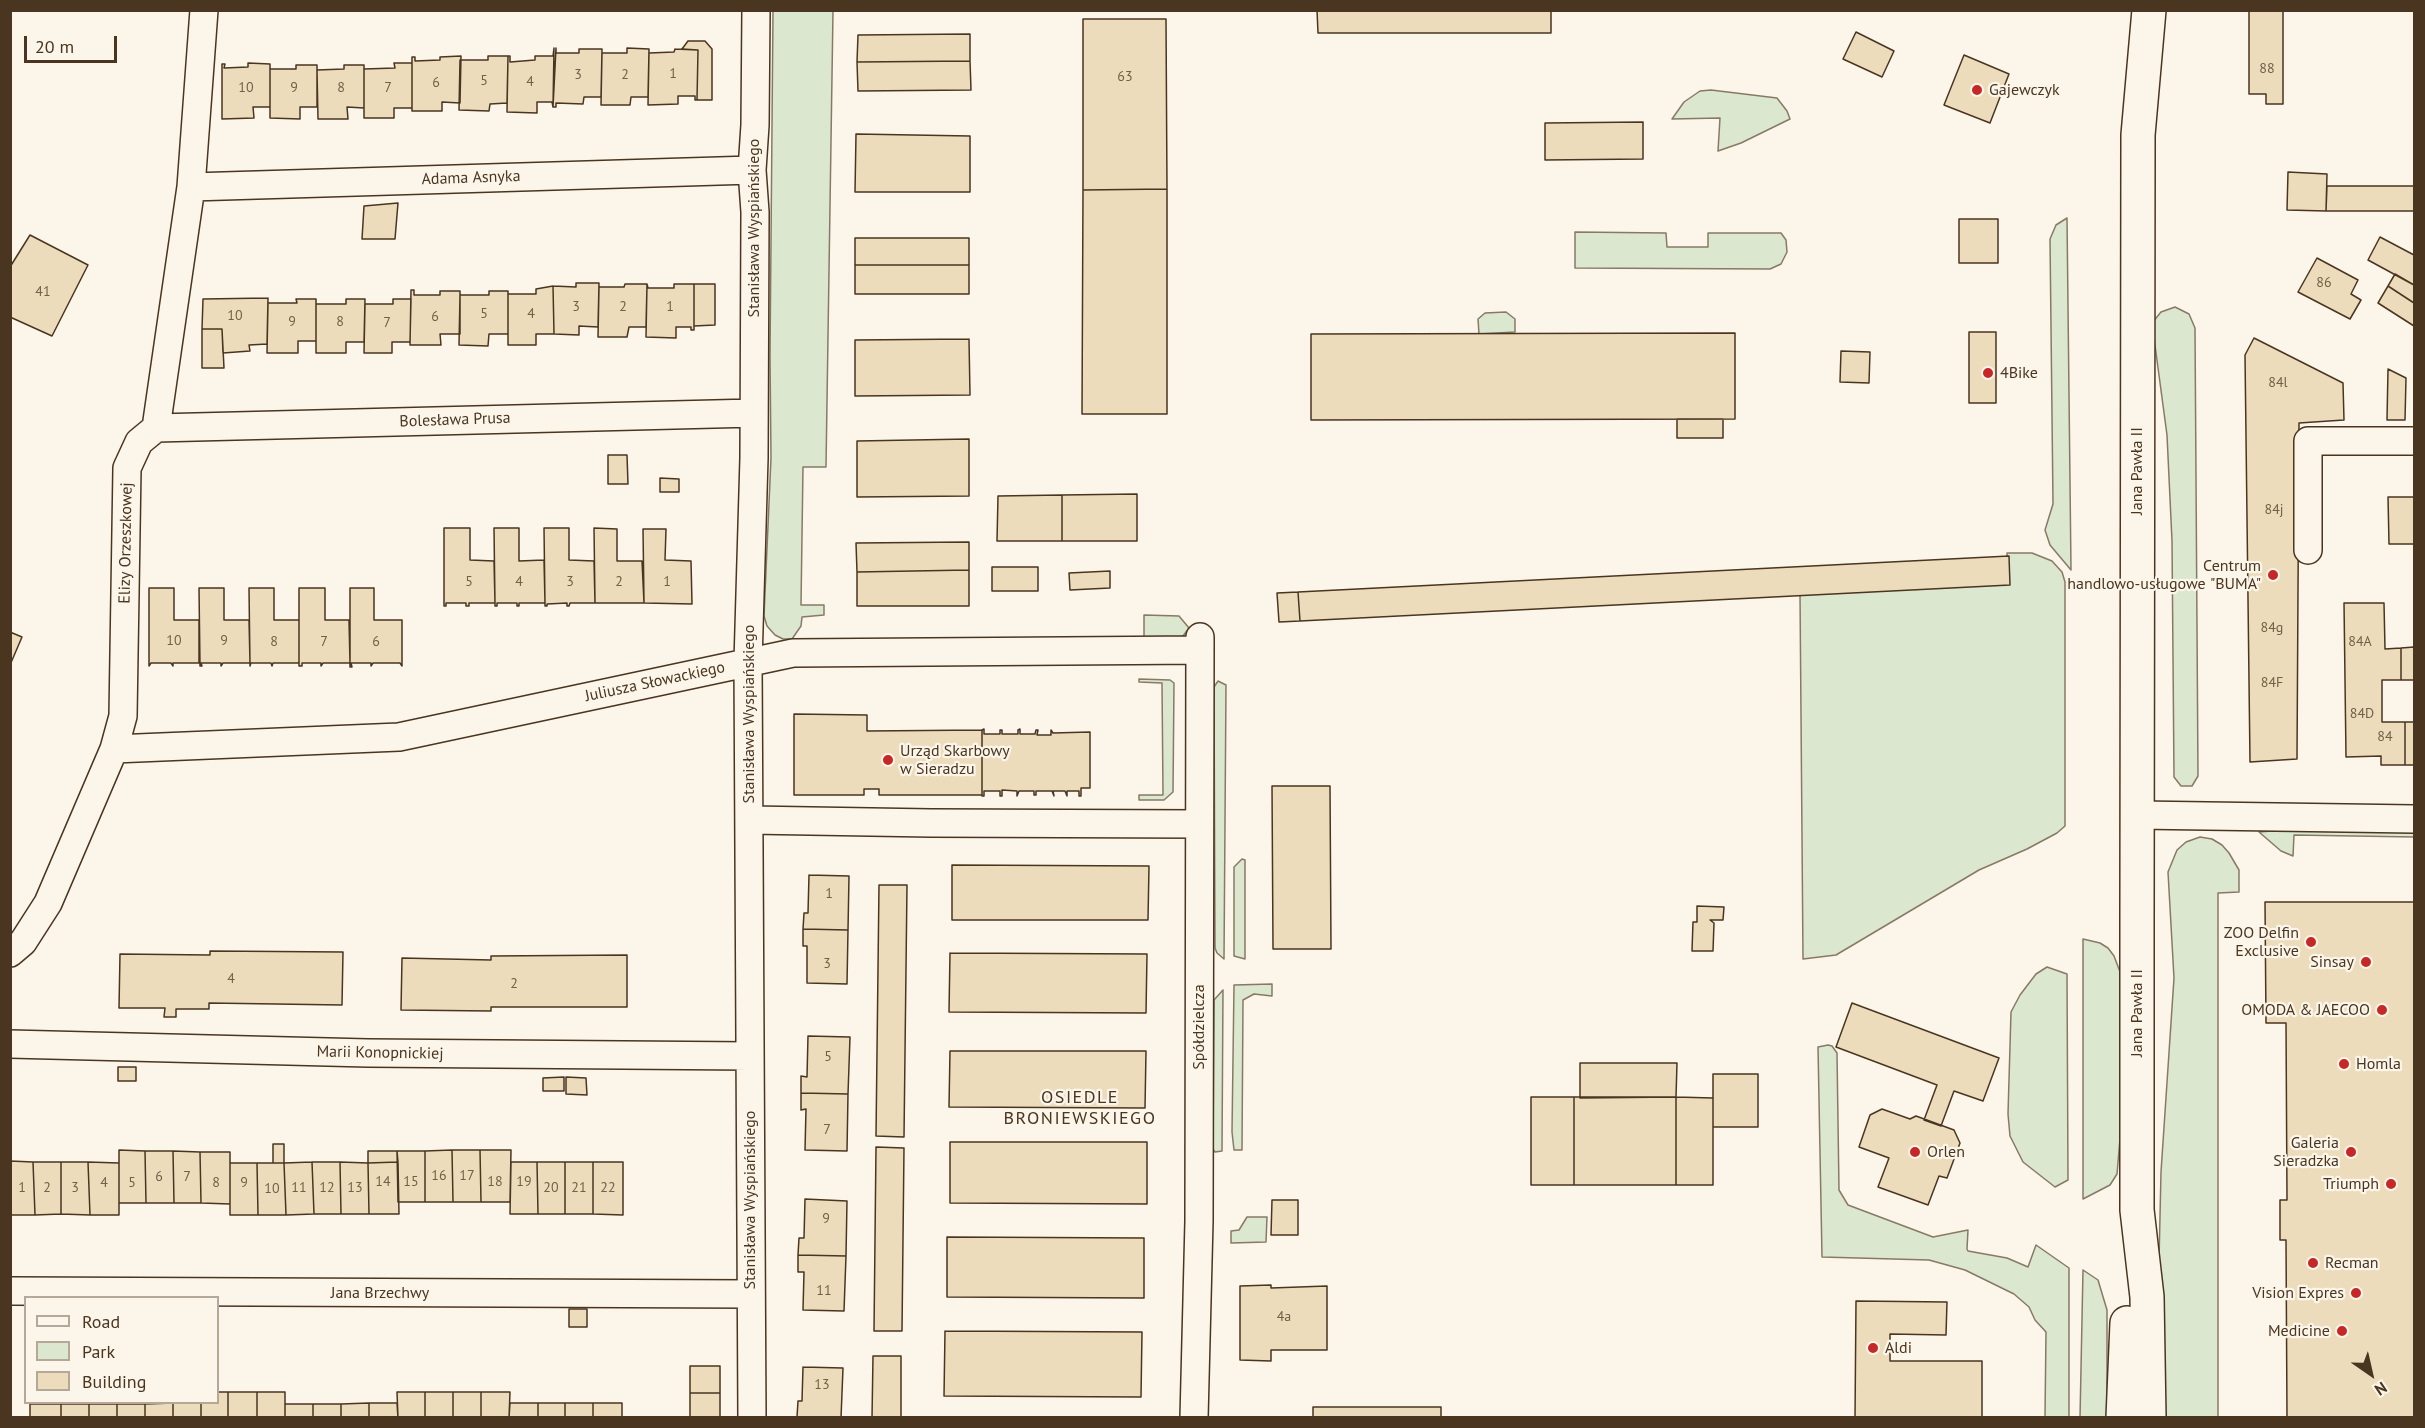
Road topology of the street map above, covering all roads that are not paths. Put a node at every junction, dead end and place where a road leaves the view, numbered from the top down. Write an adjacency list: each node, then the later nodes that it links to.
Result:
1 (204, 10): 7 (street)
2 (756, 10): 6 (street, Stanisława Wyspiańskiego)
3 (2127, 10): 5 (main road, Jana Pawła II)
4 (2149, 10): 5 (main road, Jana Pawła II)
5 (2138, 127): 15 (main road, Jana Pawła II)
6 (752, 170): 7 (street, Adama Asnyka); 8 (street, Stanisława Wyspiańskiego)
7 (191, 187): 9 (street)
8 (754, 413): 9 (street, Bolesława Prusa); 13 (street, Stanisława Wyspiańskiego)
9 (156, 428): 14 (street, Elizy Orzeszkowej)
10 (2415, 441): 11 (street)
11 (2308, 550)
12 (1200, 643): 13 (street, Juliusza Słowackiego); 18 (street, Spółdzielcza)
13 (748, 662): 14 (street, Juliusza Słowackiego); 17 (street, Stanisława Wyspiańskiego)
14 (114, 749): 19 (street, Elizy Orzeszkowej)
15 (2138, 815): 16 (street); 22 (main road, Jana Pawła II)
16 (2415, 819)
17 (750, 820): 18 (street); 21 (street, Stanisława Wyspiańskiego)
18 (1199, 824): 26 (street, Spółdzielcza)
19 (10, 953)
20 (10, 1044): 21 (street, Marii Konopnickiej)
21 (750, 1056): 24 (street, Stanisława Wyspiańskiego)
22 (2137, 1210): 27 (main road, Jana Pawła II); 28 (main road, Jana Pawła II)
23 (10, 1292): 24 (street, Jana Brzechwy)
24 (750, 1294): 25 (street, Stanisława Wyspiańskiego)
25 (752, 1418)
26 (1194, 1418)
27 (2123, 1418)
28 (2149, 1418)

